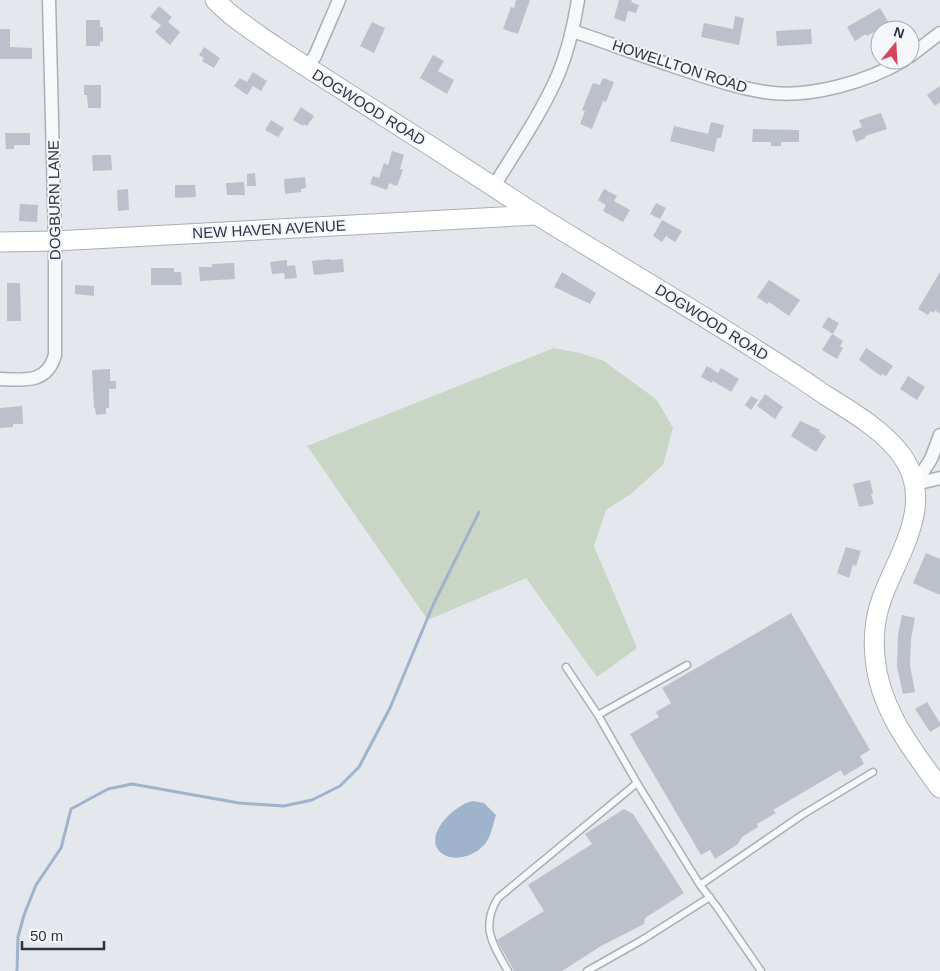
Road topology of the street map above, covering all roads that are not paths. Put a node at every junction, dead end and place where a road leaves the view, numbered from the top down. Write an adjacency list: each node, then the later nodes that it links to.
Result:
1 (49, 0): 12 (street, DOGBURN LANE)
2 (215, 0): 8 (street, DOGWOOD ROAD)
3 (339, 0): 8 (street)
4 (578, 0): 5 (street)
5 (572, 31): 9 (street, HOWELLTON ROAD); 10 (street)
6 (940, 33): 7 (street)
7 (920, 48)
8 (307, 67): 10 (street, DOGWOOD ROAD)
9 (885, 70)
10 (494, 186): 11 (street, DOGWOOD ROAD)
11 (538, 215): 12 (street, NEW HAVEN AVENUE); 17 (street, DOGWOOD ROAD)
12 (55, 241): 13 (street, NEW HAVEN AVENUE); 14 (street, DOGBURN LANE)
13 (0, 242)
14 (0, 379)
15 (940, 435): 17 (street)
16 (940, 478): 17 (street)
17 (914, 484): 23 (street, DOGWOOD ROAD)
18 (687, 665): 20 (lane)
19 (566, 667): 20 (lane)
20 (598, 715): 22 (lane)
21 (874, 772): 24 (lane)
22 (638, 783): 24 (lane); 26 (lane)
23 (940, 788)
24 (700, 885): 25 (lane)
25 (710, 897): 27 (lane); 28 (lane)
26 (508, 971)
27 (587, 971)
28 (761, 971)

